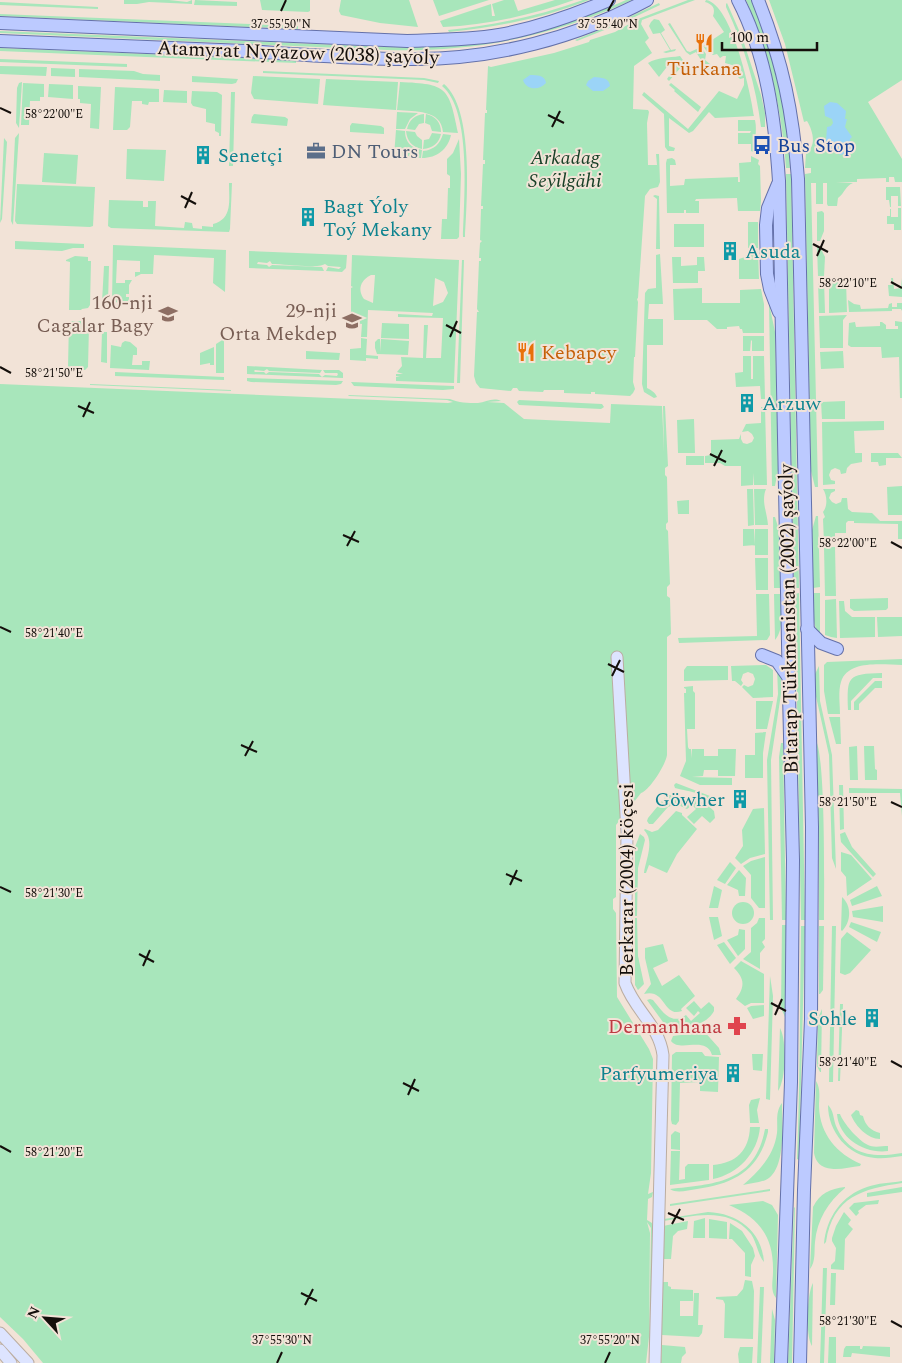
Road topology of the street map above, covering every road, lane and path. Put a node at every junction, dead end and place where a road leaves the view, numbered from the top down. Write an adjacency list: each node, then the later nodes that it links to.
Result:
1 (609, 0): 5 (main road, Atamyrat Nyýazow (2038) şaýoly)
2 (647, 0): 6 (main road, Atamyrat Nyýazow (2038) şaýoly)
3 (758, 0): 7 (main road, Bitarap Türkmenistan (2002) şaýoly)
4 (738, 1): 11 (main road, Bitarap Türkmenistan (2002) şaýoly)
5 (0, 23)
6 (0, 41)
7 (807, 629): 8 (main road); 18 (main road, Bitarap Türkmenistan (2002) şaýoly)
8 (837, 649)
9 (762, 655): 11 (main road)
10 (617, 658): 16 (street, Berkarar (2004) köçesi)
11 (789, 678): 17 (main road, Bitarap Türkmenistan (2002) şaýoly)
12 (0, 1333): 14 (street)
13 (0, 1350): 15 (street)
14 (24, 1361)
15 (11, 1363)
16 (655, 1363)
17 (781, 1363)
18 (800, 1363)

